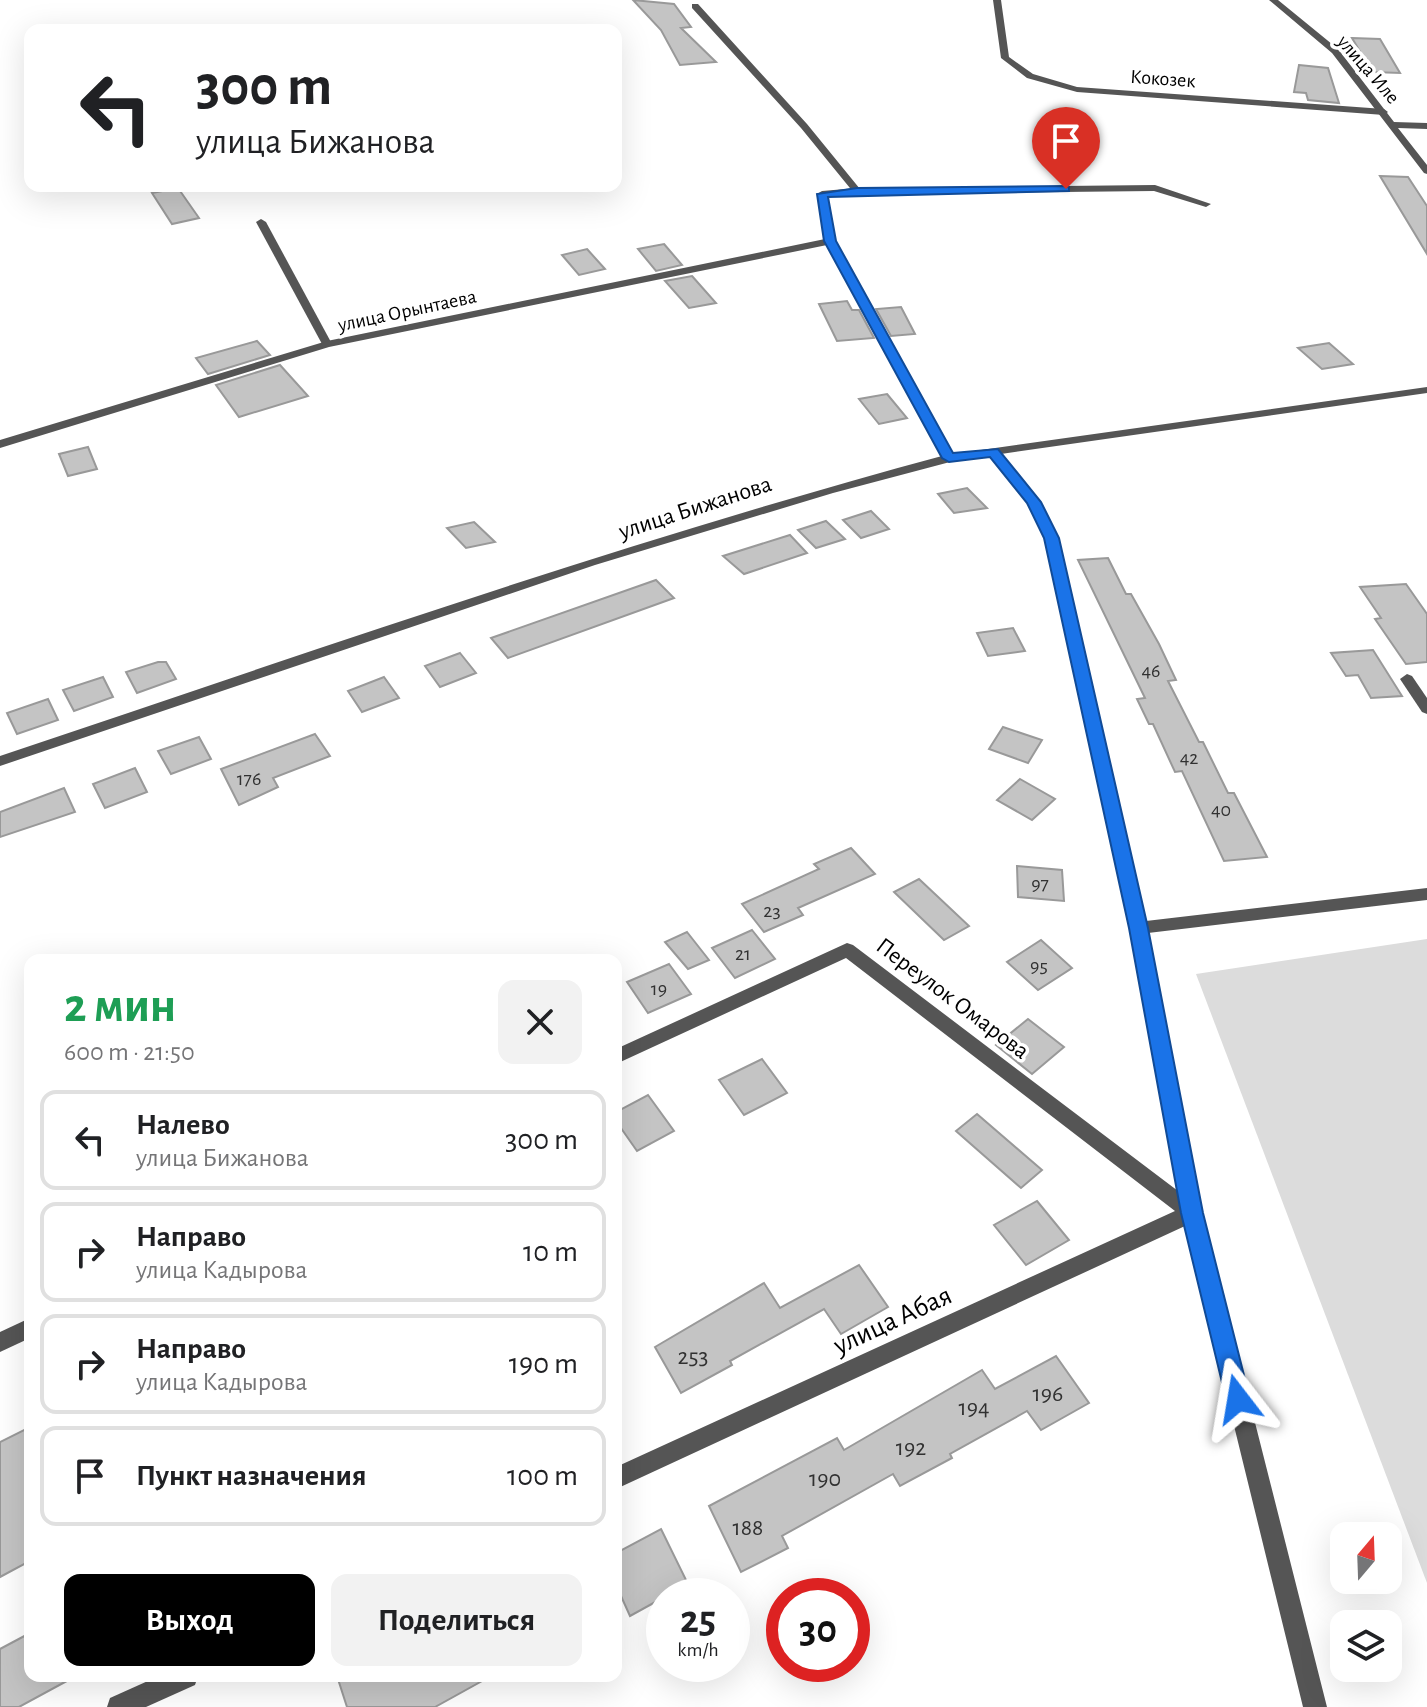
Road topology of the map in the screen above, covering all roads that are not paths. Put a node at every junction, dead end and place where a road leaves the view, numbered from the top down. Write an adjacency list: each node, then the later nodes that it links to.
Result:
1 (997, 0): 4 (street, Кокозек)
2 (1273, 0): 4 (street, улица Иле)
3 (695, 6): 8 (street)
4 (1384, 112): 5 (street, улица Иле)
5 (1393, 125): 6 (street); 7 (street, улица Иле)
6 (1427, 126)
7 (1427, 171)
8 (857, 191): 9 (street); 11 (street)
9 (1206, 204)
10 (261, 222): 12 (street)
11 (830, 241): 12 (street, улица Орынтаева); 16 (street)
12 (327, 344): 14 (street, улица Орынтаева)
13 (1427, 390): 15 (street, улица Бижанова)
14 (0, 444)
15 (993, 452): 16 (street, улица Бижанова); 21 (street)
16 (949, 458): 19 (street, улица Бижанова)
17 (1407, 679): 18 (street)
18 (1427, 709)
19 (0, 761)
20 (1427, 894): 21 (street)
21 (1139, 928): 23 (street)
22 (622, 1054): 23 (street, Переулок Омарова)
23 (1192, 1213): 26 (street, улица Абая); 29 (street)
24 (24, 1331): 25 (street)
25 (0, 1342)
26 (622, 1475)
27 (173, 1682): 28 (street)
28 (119, 1707)
29 (1315, 1707)

